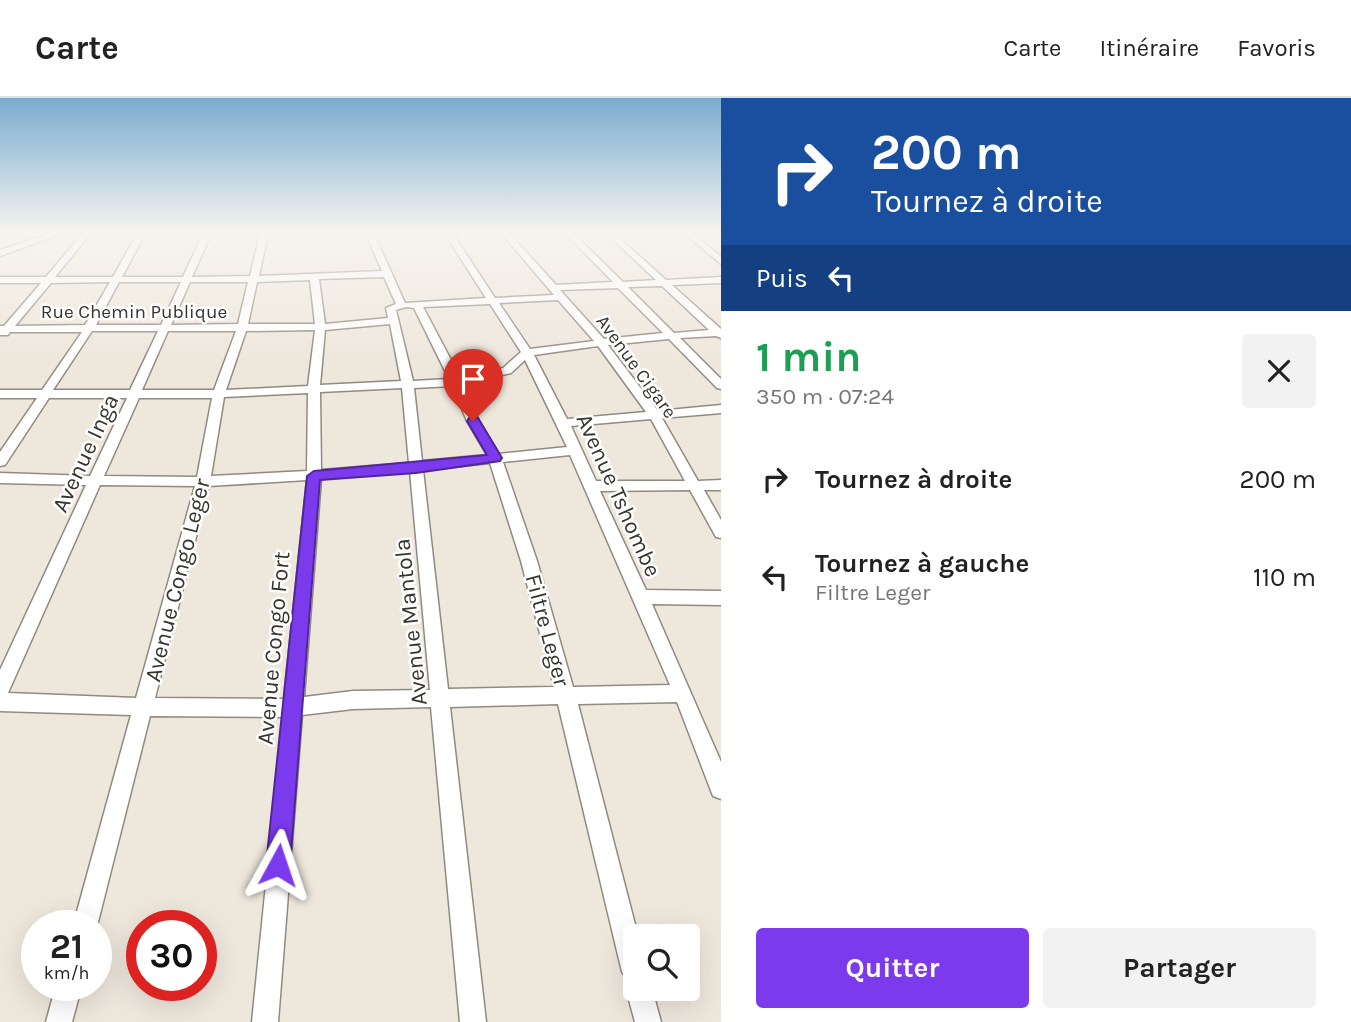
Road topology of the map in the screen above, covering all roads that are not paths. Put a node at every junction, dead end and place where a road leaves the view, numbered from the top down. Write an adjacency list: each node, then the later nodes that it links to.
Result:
1 (49, 277): 13 (street)
2 (118, 277): 14 (street)
3 (189, 277): 15 (street, Avenue Inga)
4 (330, 277): 10 (street)
5 (388, 277): 21 (street, Avenue Mantola)
6 (479, 277): 20 (street, Avenue Tshombe)
7 (544, 277): 19 (street, Avenue Cigare)
8 (615, 277): 18 (street)
9 (659, 277): 17 (street)
10 (314, 278): 11 (street); 22 (street, Avenue Congo Fort)
11 (254, 279): 15 (street); 25 (street, Avenue Congo Leger)
12 (0, 280): 13 (street)
13 (47, 280): 14 (street); 26 (street)
14 (116, 280): 15 (street); 23 (street)
15 (188, 280): 24 (street, Avenue Inga)
16 (721, 280): 17 (street, Rue Chemin Publique)
17 (666, 283): 18 (street, Rue Chemin Publique); 27 (street)
18 (623, 285): 19 (street, Rue Chemin Publique); 28 (street)
19 (557, 292): 20 (street, Rue Chemin Publique); 29 (street, Avenue Cigare)
20 (495, 300): 21 (street, Rue Chemin Publique); 30 (street, Avenue Tshombe)
21 (404, 310): 22 (street, Rue Chemin Publique); 31 (street, Filtre Leger); 32 (street, Avenue Mantola)
22 (320, 327): 25 (street, Rue Chemin Publique); 34 (street, Avenue Congo Fort)
23 (89, 328): 24 (street, Rue Chemin Publique); 26 (street, Rue Chemin Publique); 37 (street)
24 (164, 328): 25 (street, Rue Chemin Publique); 38 (street, Avenue Inga)
25 (242, 328): 36 (street, Avenue Congo Leger)
26 (2, 332)
27 (720, 333): 28 (street)
28 (674, 335): 29 (street); 33 (street)
29 (602, 344): 30 (street); 40 (street, Avenue Cigare)
30 (527, 353): 31 (street); 41 (street, Avenue Tshombe)
31 (454, 382): 32 (street); 43 (street, Filtre Leger)
32 (408, 386): 34 (street); 45 (street, Avenue Mantola)
33 (721, 386)
34 (314, 388): 36 (street); 46 (street, Avenue Congo Fort)
35 (0, 394): 37 (street)
36 (219, 394): 38 (street); 49 (street, Avenue Congo Leger)
37 (46, 395): 38 (street); 44 (street)
38 (135, 396): 48 (street, Avenue Inga)
39 (721, 409): 40 (street)
40 (654, 414): 41 (street); 52 (street, Avenue Cigare)
41 (564, 424): 42 (street, Avenue Tshombe)
42 (576, 450): 43 (street); 51 (street, Avenue Tshombe)
43 (495, 458): 45 (street); 58 (street, Filtre Leger)
44 (0, 462)
45 (416, 469): 46 (street); 59 (street, Avenue Mantola)
46 (314, 476): 49 (street); 62 (street, Avenue Congo Fort)
47 (0, 478): 48 (street)
48 (94, 479): 49 (street); 56 (street, Avenue Inga)
49 (203, 481): 61 (street, Avenue Congo Leger)
50 (721, 485): 52 (street)
51 (592, 486): 52 (street); 54 (street, Avenue Tshombe)
52 (694, 486): 53 (street, Avenue Cigare)
53 (721, 533)
54 (640, 597): 55 (street); 57 (street, Avenue Tshombe)
55 (721, 597)
56 (0, 690)
57 (683, 693): 58 (street); 63 (street, Avenue Tshombe)
58 (566, 696): 59 (street); 65 (street, Filtre Leger)
59 (442, 699): 62 (street); 70 (street, Avenue Mantola)
60 (0, 702): 61 (street)
61 (144, 708): 62 (street); 64 (street, Avenue Congo Leger)
62 (292, 708): 69 (street, Avenue Congo Fort)
63 (721, 788)
64 (89, 910)
65 (623, 924)
66 (65, 1001): 68 (street)
67 (642, 1001): 71 (street)
68 (59, 1022)
69 (265, 1022)
70 (473, 1022)
71 (648, 1022)

